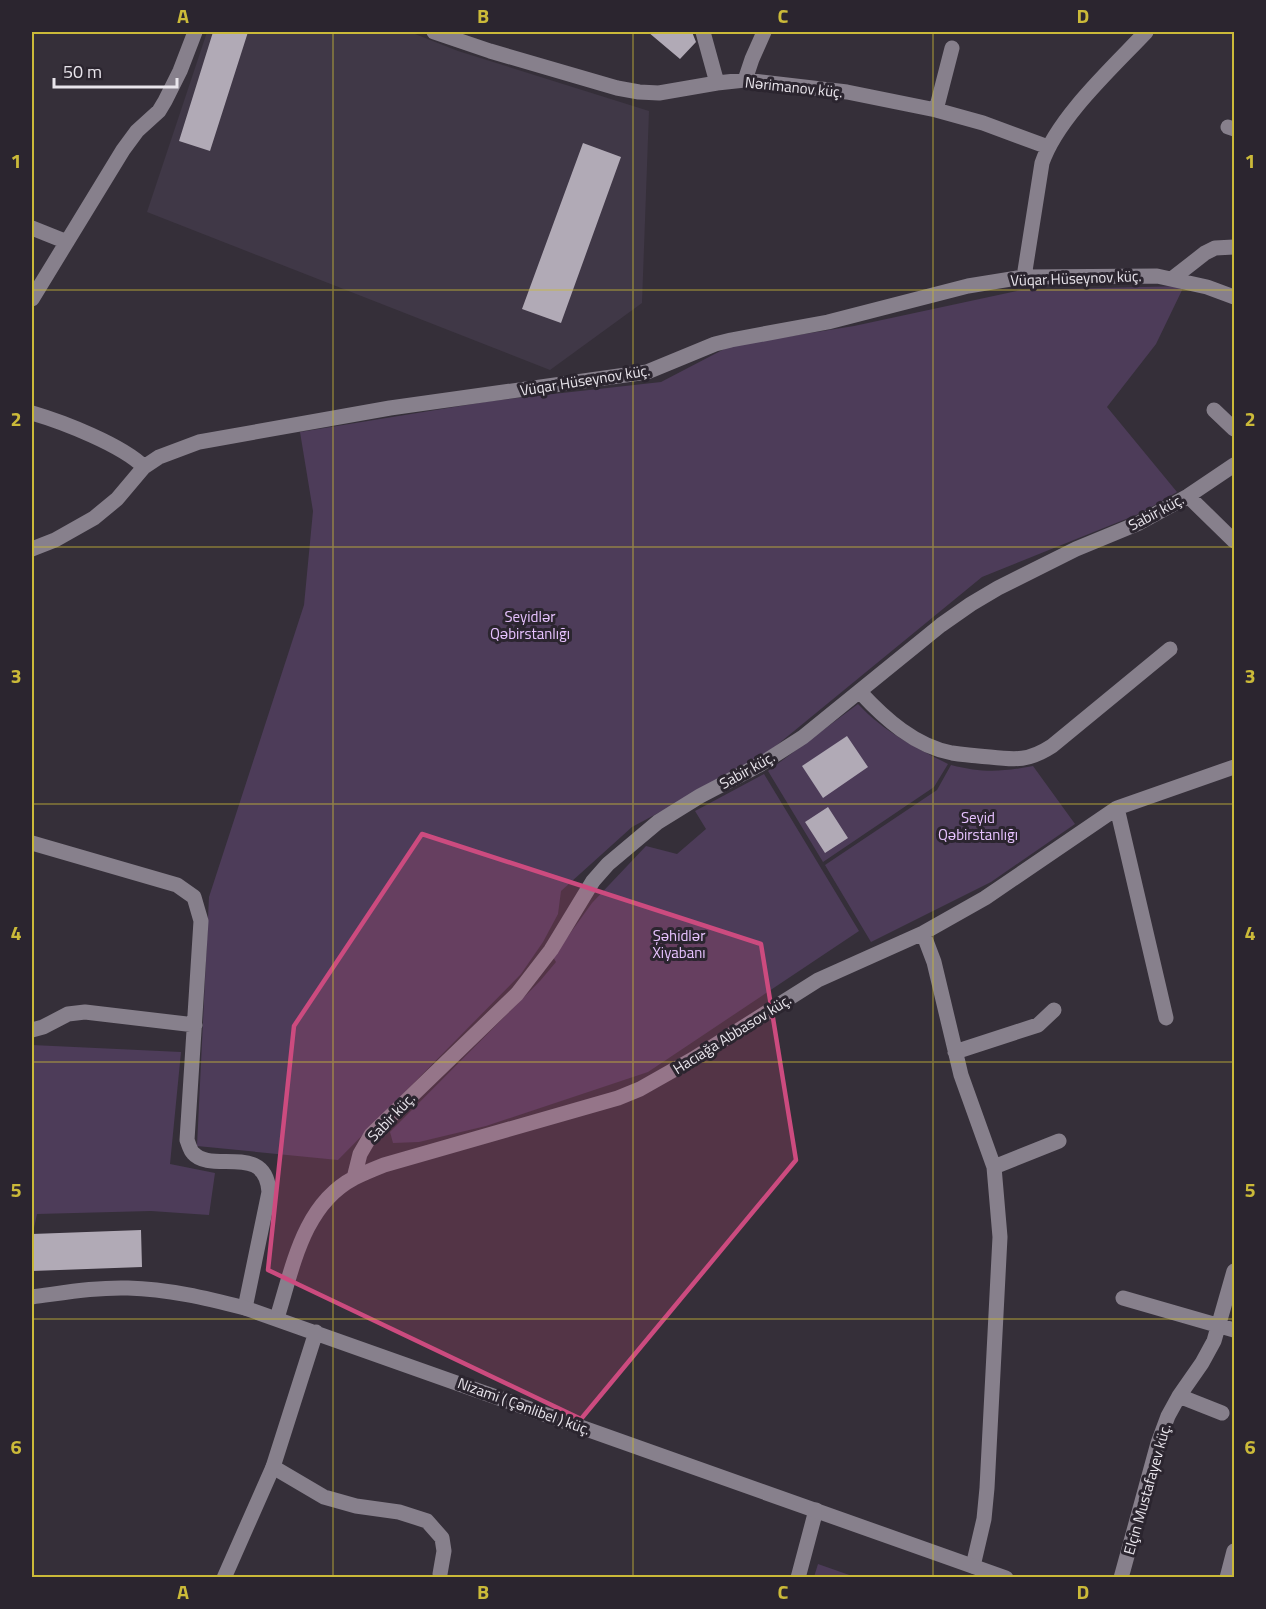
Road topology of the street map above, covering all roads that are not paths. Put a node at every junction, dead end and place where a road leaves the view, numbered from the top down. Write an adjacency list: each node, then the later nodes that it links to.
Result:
1 (195, 32): 12 (street)
2 (434, 32): 8 (street, Nərimanov küç.)
3 (702, 32): 8 (street)
4 (764, 32): 7 (street)
5 (1146, 32): 10 (street)
6 (952, 48): 9 (street)
7 (746, 80): 8 (street, Nərimanov küç.); 9 (street, Nərimanov küç.)
8 (717, 82)
9 (936, 110): 10 (street, Nərimanov küç.)
10 (1047, 147): 14 (street)
11 (32, 228): 12 (street)
12 (67, 243): 17 (street)
13 (1234, 247): 15 (street)
14 (1024, 277): 15 (street, Vüqar Hüseynov küç.); 22 (street, Vüqar Hüseynov küç.)
15 (1173, 278): 16 (street, Vüqar Hüseynov küç.)
16 (1234, 297)
17 (32, 299)
18 (1214, 410): 20 (street)
19 (32, 413): 22 (street)
20 (1234, 429)
21 (1234, 465): 23 (street, Sabir küç.)
22 (144, 467): 25 (street, Vüqar Hüseynov küç.)
23 (1188, 496): 24 (street); 27 (street, Sabir küç.)
24 (1234, 541)
25 (32, 549)
26 (1170, 649): 27 (street)
27 (860, 692): 39 (street, Sabir küç.)
28 (1234, 767): 29 (street, Hacıağa Abbasov küç.)
29 (1117, 808): 31 (street, Hacıağa Abbasov küç.); 33 (street)
30 (32, 843): 34 (street)
31 (923, 933): 36 (street); 39 (street, Hacıağa Abbasov küç.)
32 (1054, 1010): 36 (street)
33 (1166, 1018)
34 (195, 1025): 35 (street); 43 (street)
35 (32, 1030)
36 (955, 1053): 38 (street)
37 (1059, 1141): 38 (street)
38 (994, 1167): 53 (street)
39 (354, 1178): 44 (street, Hacıağa Abbasov küç.)
40 (1234, 1271): 45 (street, Elçin Mustafayev küç.)
41 (32, 1297): 43 (street, Nizami ( Çənlibel ) küç.)
42 (1123, 1299): 45 (street)
43 (245, 1308): 44 (street, Nizami ( Çənlibel ) küç.)
44 (277, 1318): 47 (street, Nizami ( Çənlibel ) küç.)
45 (1219, 1327): 46 (street); 48 (street, Elçin Mustafayev küç.)
46 (1234, 1330)
47 (316, 1332): 50 (street); 51 (street, Nizami ( Çənlibel ) küç.)
48 (1179, 1395): 49 (street); 58 (street, Elçin Mustafayev küç.)
49 (1222, 1413)
50 (273, 1467): 54 (street); 55 (street)
51 (816, 1510): 53 (street, Nizami ( Çənlibel ) küç.); 56 (street)
52 (1234, 1551): 59 (street)
53 (974, 1566): 57 (street, Nizami ( Çənlibel ) küç.)
54 (440, 1574)
55 (224, 1578)
56 (798, 1578)
57 (1006, 1578)
58 (1122, 1578)
59 (1227, 1578)

